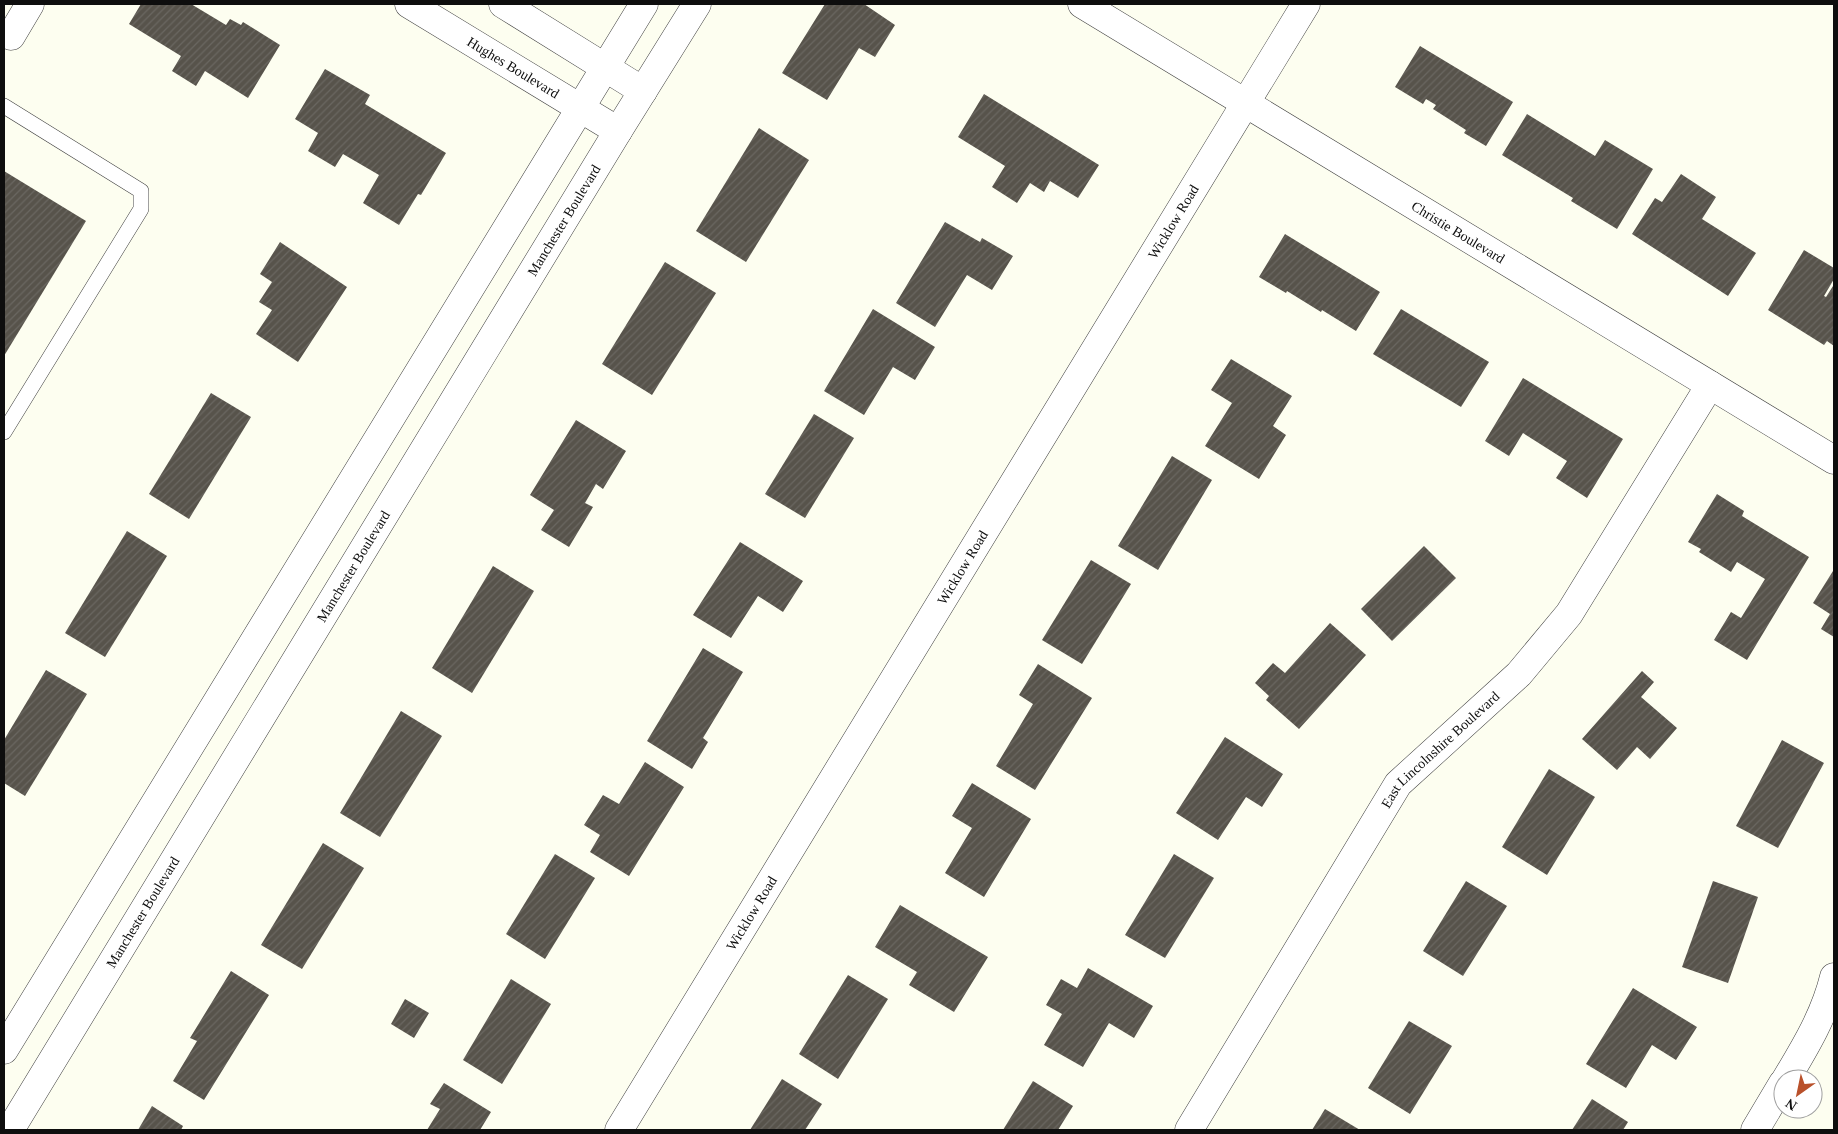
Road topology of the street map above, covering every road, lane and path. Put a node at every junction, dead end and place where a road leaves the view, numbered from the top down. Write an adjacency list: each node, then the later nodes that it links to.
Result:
1 (30, 4): 8 (street)
2 (409, 4): 13 (street, Hughes Boulevard)
3 (503, 4): 9 (street)
4 (644, 4): 9 (street)
5 (697, 4): 10 (street, Manchester Boulevard)
6 (1082, 4): 11 (street, Christie Boulevard)
7 (1306, 4): 11 (street, Wicklow Road)
8 (11, 36)
9 (605, 67): 10 (street); 13 (street)
10 (644, 91): 14 (street, Manchester Boulevard)
11 (1245, 103): 15 (street, Christie Boulevard); 23 (street, Wicklow Road)
12 (4, 106): 16 (lane)
13 (581, 108): 14 (street, Hughes Boulevard); 19 (street)
14 (618, 131): 22 (street, Manchester Boulevard)
15 (1710, 385): 17 (street, Christie Boulevard); 24 (street, East Lincolnshire Boulevard)
16 (4, 432)
17 (1834, 460)
18 (1834, 976): 20 (street)
19 (4, 1050)
20 (1792, 1069)
21 (1773, 1100): 25 (street)
22 (10, 1130)
23 (619, 1130)
24 (1189, 1130)
25 (1755, 1130)

